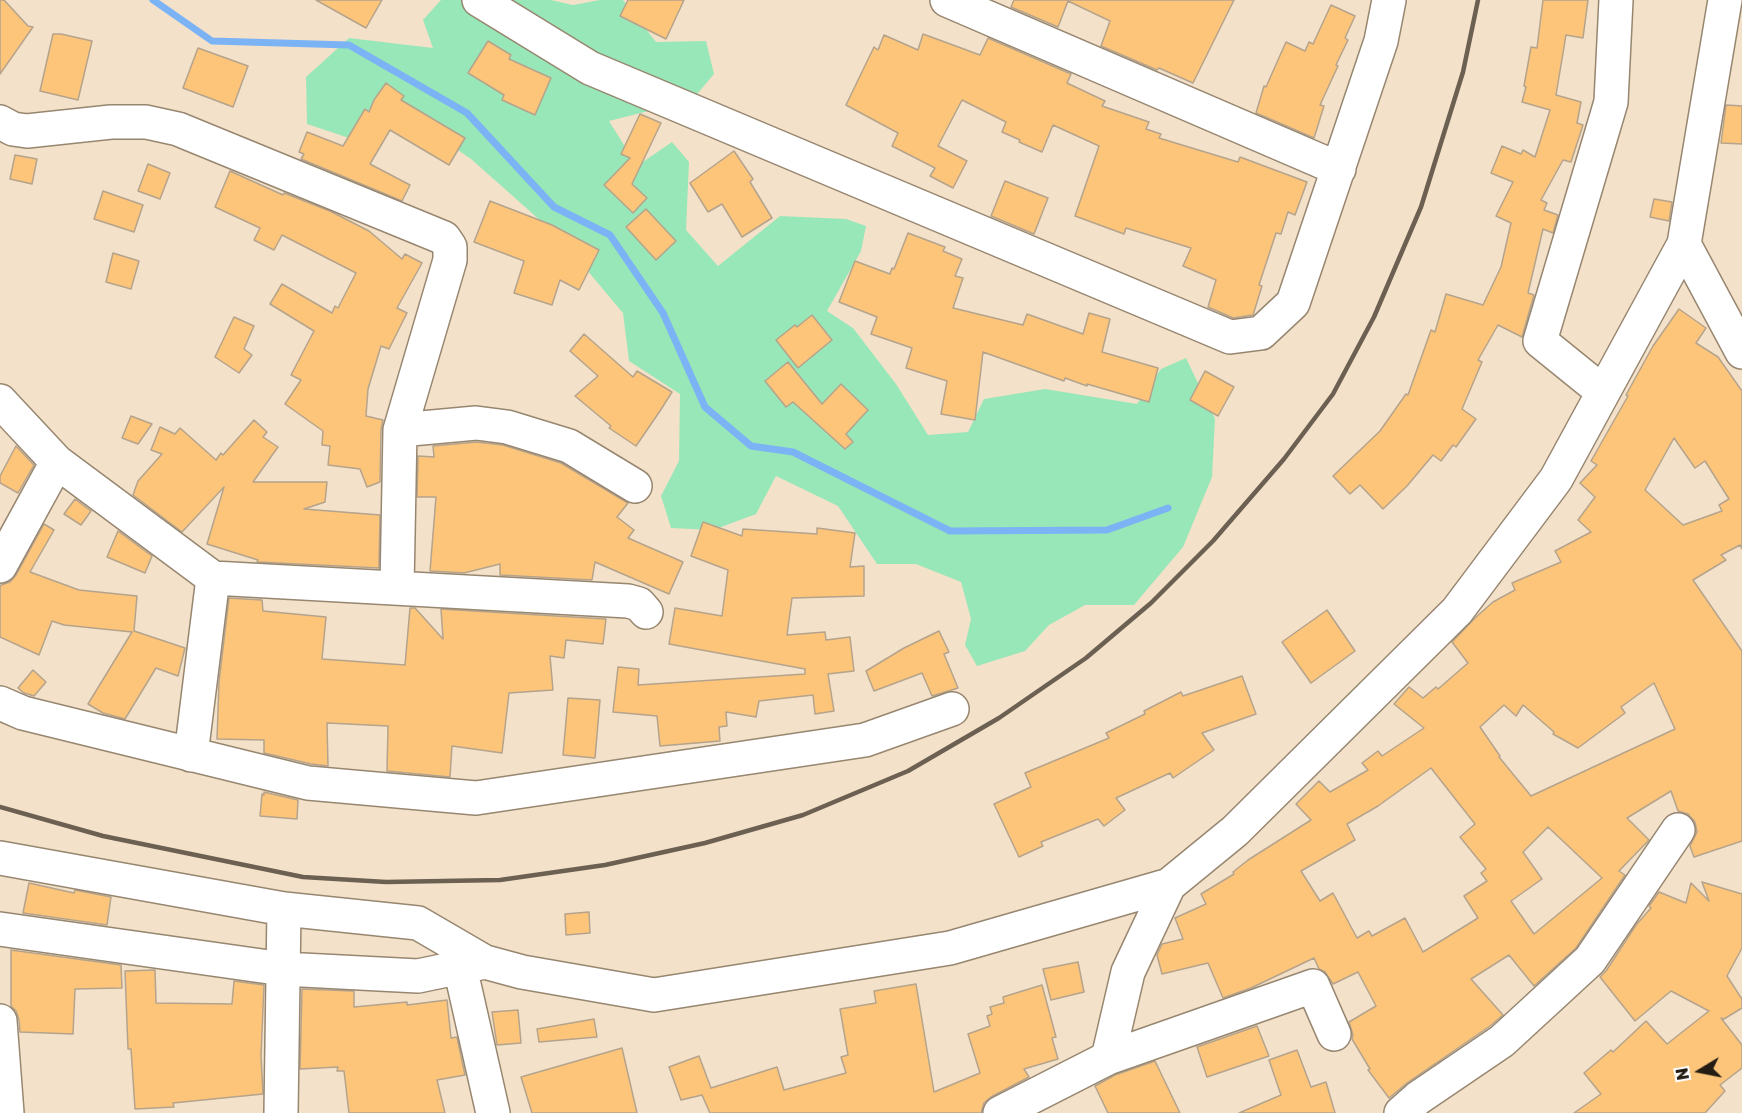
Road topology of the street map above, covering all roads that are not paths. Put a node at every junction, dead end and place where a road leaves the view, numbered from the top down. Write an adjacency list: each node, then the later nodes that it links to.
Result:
1 (478, 0): 7 (street)
2 (947, 0): 7 (street)
3 (1389, 0): 7 (street)
4 (1616, 0): 10 (street)
5 (1725, 0): 8 (street)
6 (0, 122): 12 (street)
7 (1338, 169)
8 (1684, 244): 9 (street); 10 (street)
9 (1742, 352)
10 (1604, 392): 24 (street)
11 (0, 400): 13 (street)
12 (400, 430): 14 (street); 17 (street)
13 (57, 462): 15 (street); 16 (street)
14 (635, 486)
15 (0, 566)
16 (213, 578): 17 (street); 21 (street)
17 (398, 588): 18 (street)
18 (646, 612)
19 (0, 703): 21 (street)
20 (952, 709): 21 (street)
21 (191, 754)
22 (1678, 830): 36 (street)
23 (0, 858): 25 (street)
24 (1169, 885): 27 (street); 31 (street)
25 (284, 909): 27 (street); 28 (street)
26 (0, 929): 28 (street)
27 (473, 964): 28 (street); 34 (street)
28 (283, 969): 33 (street)
29 (0, 1021): 32 (street)
30 (1334, 1034): 31 (street)
31 (1108, 1058): 35 (street)
32 (7, 1113)
33 (281, 1113)
34 (493, 1113)
35 (1000, 1113)
36 (1401, 1113)

